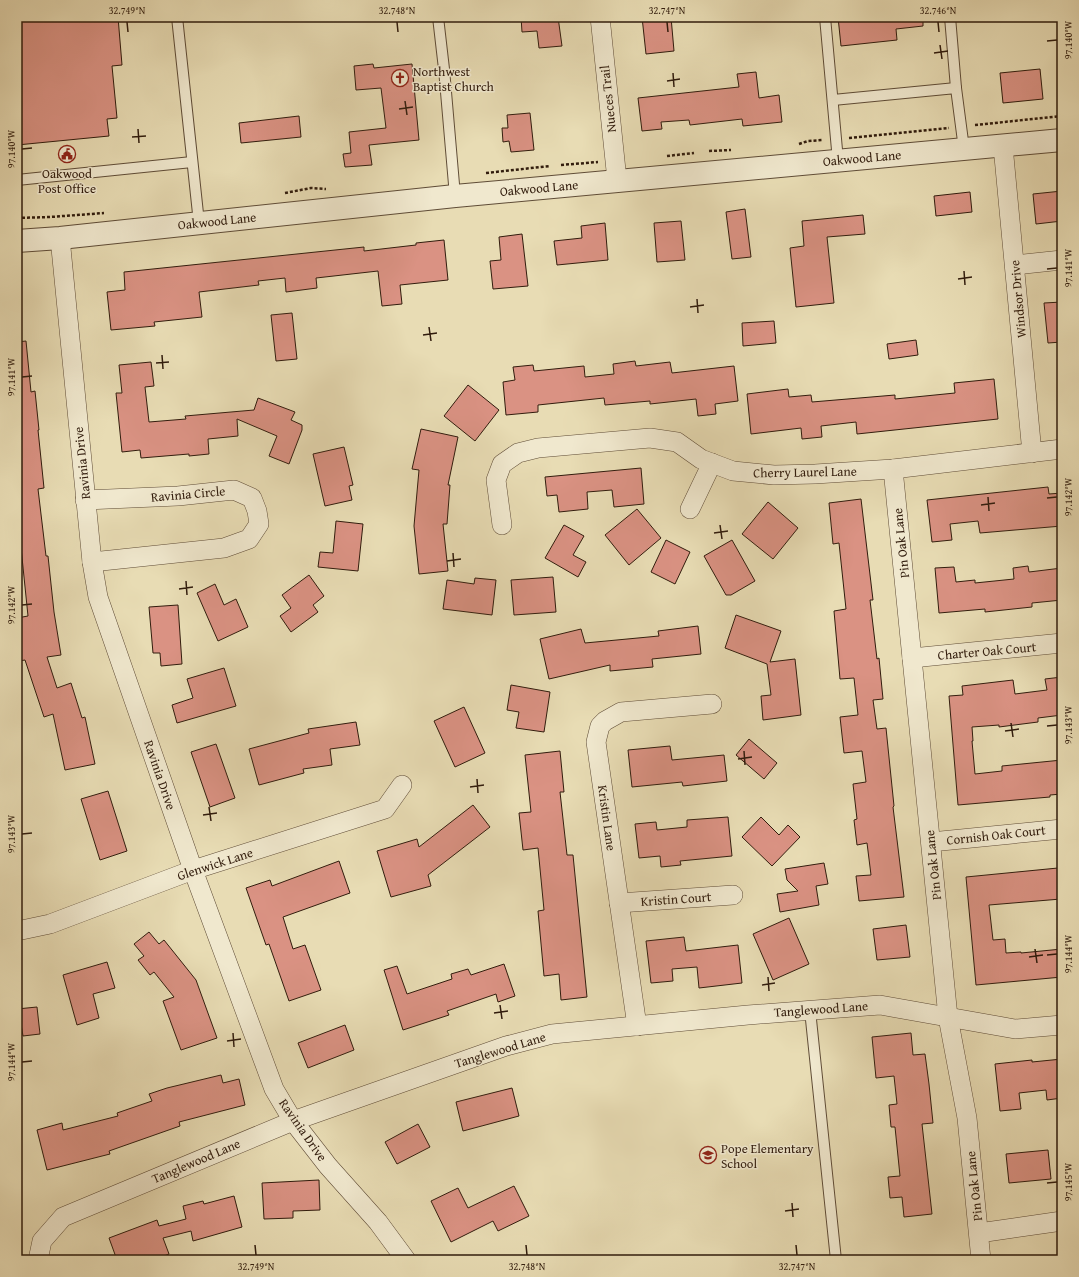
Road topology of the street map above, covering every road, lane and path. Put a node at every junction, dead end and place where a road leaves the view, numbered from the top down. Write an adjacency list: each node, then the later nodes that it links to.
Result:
1 (177, 17): 18 (lane)
2 (438, 17): 25 (lane)
3 (600, 17): 24 (street, Nueces Trail)
4 (825, 17): 7 (lane)
5 (950, 17): 6 (lane)
6 (956, 88): 7 (lane); 16 (lane)
7 (833, 100): 17 (lane)
8 (1062, 116): 9 (path)
9 (975, 125)
10 (949, 128): 11 (path)
11 (849, 138)
12 (828, 140): 14 (path)
13 (1062, 140): 15 (street, Oakwood Lane)
14 (798, 144)
15 (1003, 146): 16 (street, Oakwood Lane); 32 (street, Windsor Drive)
16 (964, 149): 17 (street, Oakwood Lane)
17 (838, 160): 24 (street, Oakwood Lane)
18 (192, 162): 23 (lane); 28 (lane)
19 (598, 162): 20 (path)
20 (561, 165)
21 (550, 166): 22 (path)
22 (481, 173)
23 (17, 180)
24 (617, 180): 25 (street, Oakwood Lane)
25 (454, 196): 28 (street, Oakwood Lane)
26 (110, 212): 27 (path)
27 (17, 218)
28 (199, 223): 29 (street, Oakwood Lane)
29 (60, 238): 30 (street, Oakwood Lane); 37 (street, Ravinia Drive)
30 (17, 241)
31 (1062, 260): 32 (street)
32 (1015, 265): 34 (street, Windsor Drive)
33 (1062, 449): 34 (street, Cherry Laurel Lane)
34 (1032, 453): 36 (street, Cherry Laurel Lane)
35 (712, 463): 36 (street, Cherry Laurel Lane); 38 (street); 39 (street, Cherry Laurel Lane)
36 (893, 469): 42 (street, Pin Oak Lane)
37 (85, 500): 40 (street, Ravinia Drive); 40 (street, Ravinia Circle)
38 (690, 509)
39 (502, 525)
40 (92, 562): 47 (street, Ravinia Drive)
41 (1062, 643): 42 (street, Charter Oak Court)
42 (912, 658): 46 (street, Pin Oak Lane)
43 (712, 704): 49 (street, Kristin Lane)
44 (402, 785): 47 (street, Glenwick Lane)
45 (1062, 829): 46 (street, Cornish Oak Court)
46 (931, 842): 52 (street, Pin Oak Lane)
47 (193, 870): 50 (street, Glenwick Lane); 55 (street, Ravinia Drive)
48 (733, 895): 49 (street, Kristin Court)
49 (619, 903): 54 (street, Kristin Lane)
50 (17, 930)
51 (810, 1010): 52 (street, Tanglewood Lane); 54 (street, Tanglewood Lane); 60 (lane)
52 (948, 1017): 53 (street, Tanglewood Lane); 57 (street, Pin Oak Lane)
53 (1062, 1025)
54 (637, 1026): 55 (street, Tanglewood Lane)
55 (293, 1121): 58 (street, Tanglewood Lane); 59 (street, Ravinia Drive)
56 (1062, 1221): 57 (street)
57 (978, 1233): 61 (street, Pin Oak Lane)
58 (38, 1260)
59 (406, 1260)
60 (836, 1260)
61 (981, 1260)

